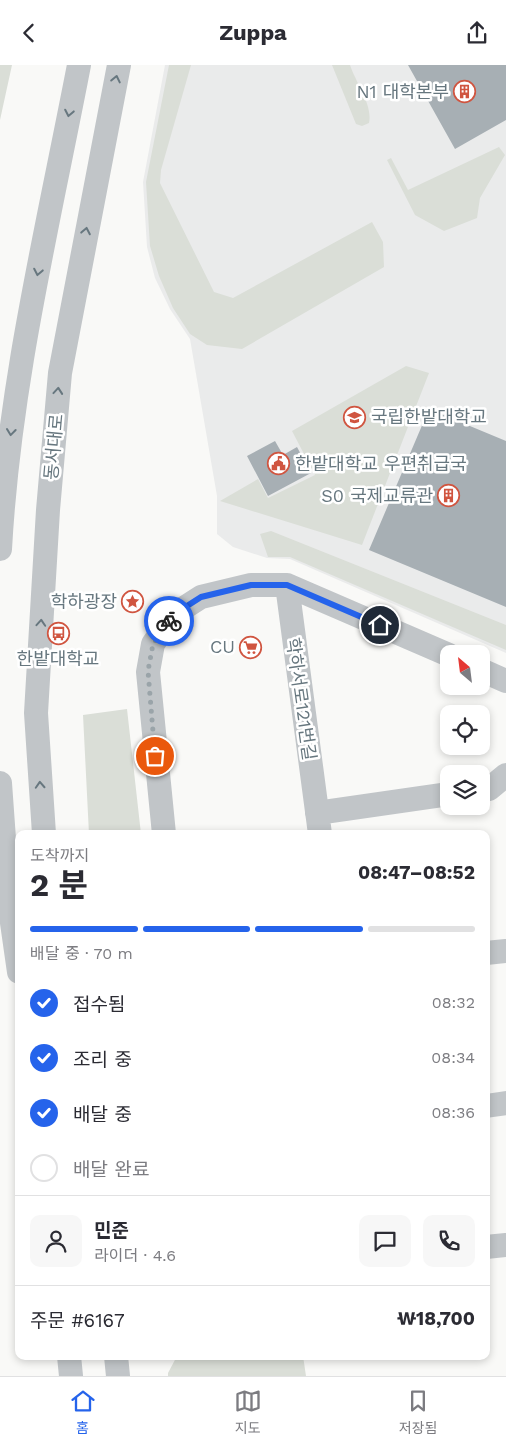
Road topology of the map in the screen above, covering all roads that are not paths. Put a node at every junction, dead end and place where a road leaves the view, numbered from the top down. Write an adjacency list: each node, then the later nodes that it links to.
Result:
1 (78, 65): 3 (street, one-way to 3)
2 (119, 65): 13 (street, 동서대로, one-way to 2)
3 (0, 549)
4 (287, 585): 5 (street); 12 (street, 학하서로121번길); 14 (street)
5 (440, 651)
6 (490, 674): 7 (street)
7 (506, 681)
8 (506, 775): 10 (street)
9 (0, 783): 15 (street)
10 (490, 789)
11 (440, 797): 12 (street, 학하서로121번길)
12 (319, 823)
13 (44, 830)
14 (164, 830)
15 (15, 944)
16 (506, 951): 17 (street)
17 (490, 953)
18 (506, 1103): 19 (street)
19 (490, 1105)
20 (506, 1245): 21 (street)
21 (490, 1247)
22 (69, 1360): 24 (street)
23 (116, 1360): 25 (street)
24 (71, 1376)
25 (118, 1376)

